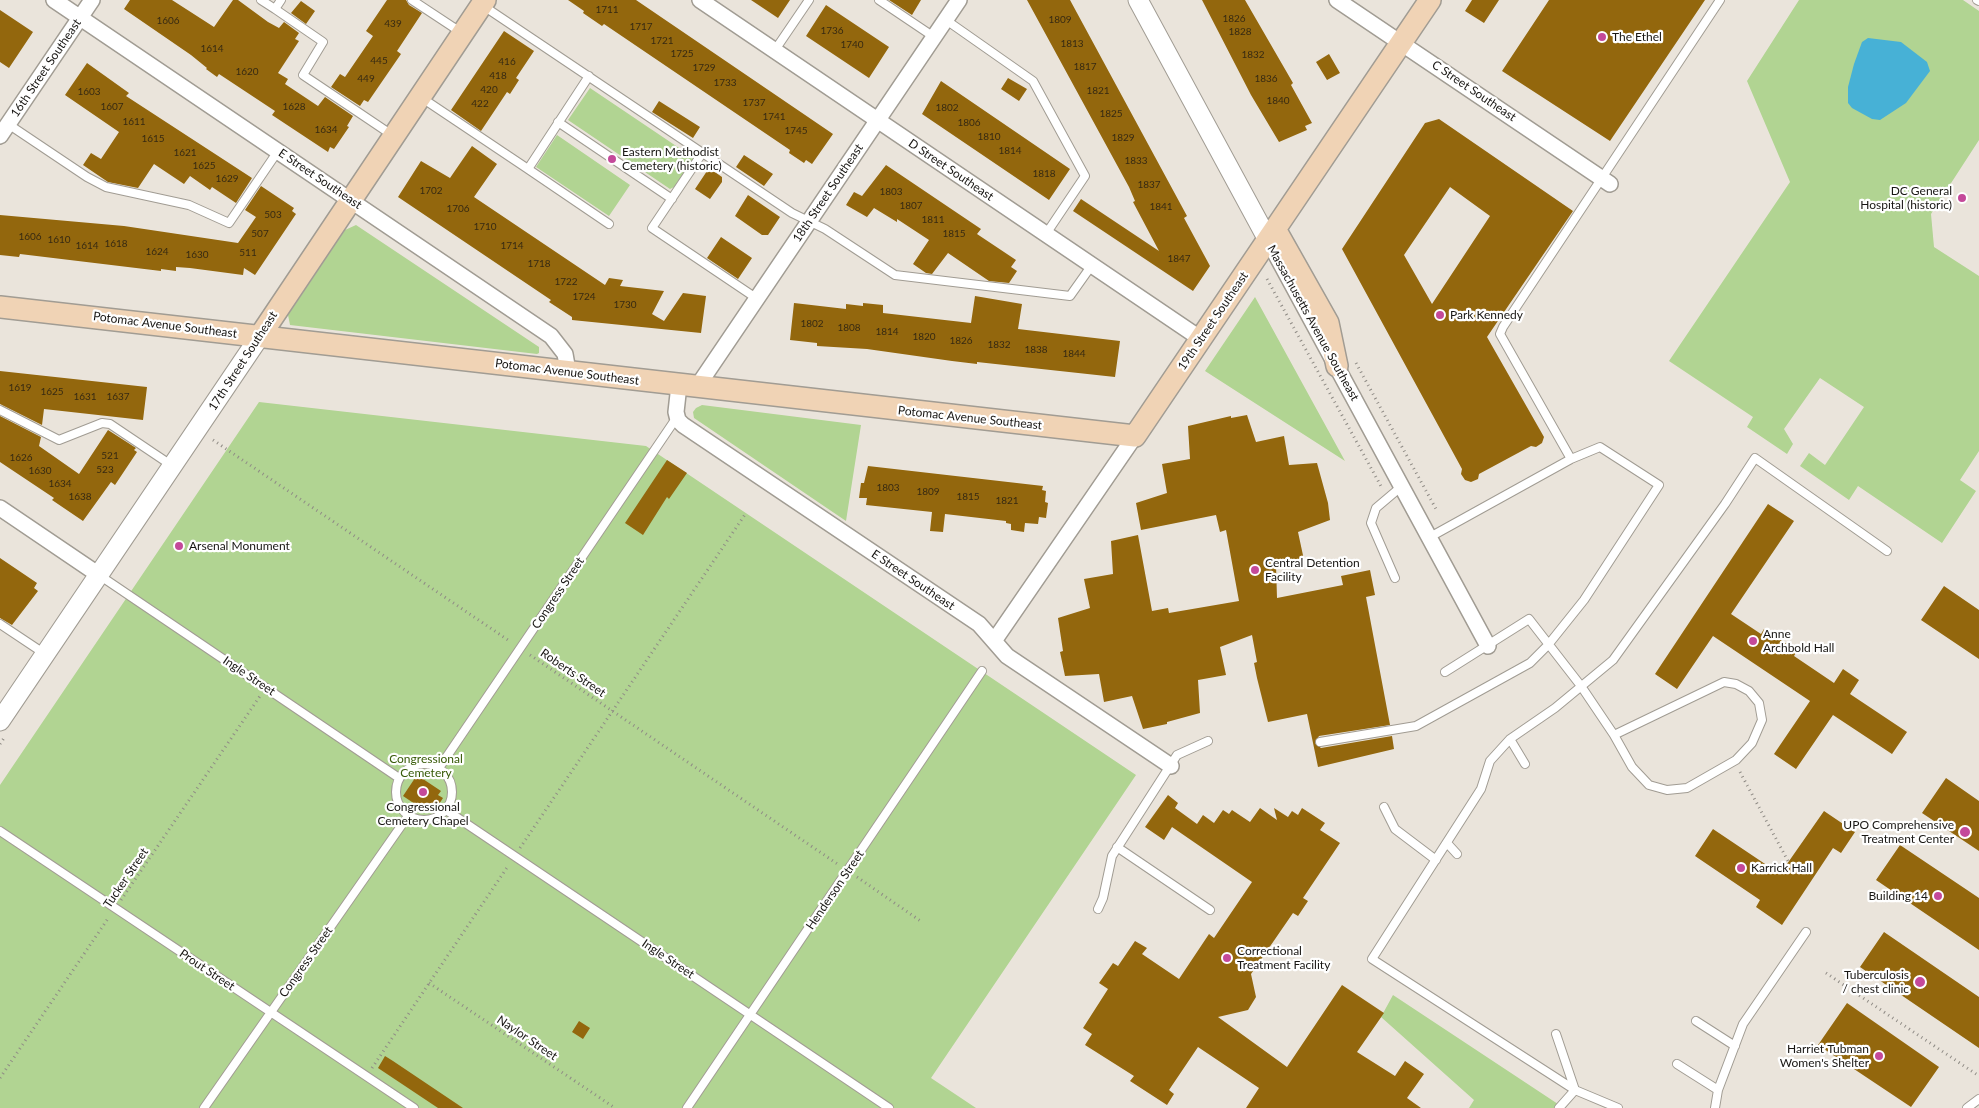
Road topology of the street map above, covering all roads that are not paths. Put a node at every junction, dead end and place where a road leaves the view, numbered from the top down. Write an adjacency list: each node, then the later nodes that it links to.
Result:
1 (54, 0): 16 (street, E Street Southeast)
2 (92, 0): 16 (street, 16th Street Southeast)
3 (261, 0): 15 (lane)
4 (281, 0): 15 (lane)
5 (412, 0): 18 (lane)
6 (700, 0): 21 (street, D Street Southeast)
7 (809, 0): 21 (lane)
8 (879, 0): 19 (lane)
9 (959, 0): 17 (street, 18th Street Southeast)
10 (1138, 0): 37 (street, Massachusetts Avenue Southeast)
11 (1337, 0): 20 (street, C Street Southeast)
12 (1430, 0): 20 (main road, 19th Street Southeast)
13 (1720, 0): 31 (lane)
14 (484, 2): 18 (main road, 17th Street Southeast); 22 (lane)
15 (275, 9): 27 (lane)
16 (80, 18): 26 (street, 16th Street Southeast); 28 (street, E Street Southeast)
17 (946, 20): 19 (street, 18th Street Southeast); 36 (lane)
18 (462, 34): 23 (main road, 17th Street Southeast)
19 (934, 37): 24 (street, 18th Street Southeast)
20 (1401, 43): 31 (street, C Street Southeast); 37 (main road, 19th Street Southeast)
21 (774, 50): 24 (street, D Street Southeast)
22 (589, 76): 25 (lane); 29 (lane)
23 (420, 96): 27 (main road, 17th Street Southeast); 30 (lane)
24 (878, 120): 34 (street, 18th Street Southeast); 36 (street, D Street Southeast)
25 (558, 122): 30 (lane); 32 (lane)
26 (4, 130): 28 (lane)
27 (394, 136): 33 (main road, 17th Street Southeast)
28 (278, 151): 33 (street, E Street Southeast)
29 (703, 152): 32 (lane); 34 (lane)
30 (528, 168): 35 (lane)
31 (1606, 181): 49 (lane)
32 (672, 199): 39 (lane)
33 (350, 200): 41 (main road, 17th Street Southeast); 44 (street, E Street Southeast)
34 (809, 221): 38 (lane); 39 (street, 18th Street Southeast)
35 (609, 224)
36 (1046, 234): 38 (street, D Street Southeast)
37 (1272, 234): 42 (main road, 19th Street Southeast); 43 (main road)
38 (1092, 265): 42 (street, D Street Southeast)
39 (756, 298): 45 (street, 18th Street Southeast)
40 (0, 307): 41 (main road, Potomac Avenue Southeast)
41 (260, 336): 44 (main road, Potomac Avenue Southeast); 50 (street, 17th Street Southeast)
42 (1201, 339): 48 (main road, 19th Street Southeast)
43 (1346, 363): 51 (street, Massachusetts Avenue Southeast)
44 (568, 371): 45 (main road, Potomac Avenue Southeast)
45 (688, 386): 47 (street); 48 (main road, Potomac Avenue Southeast)
46 (0, 410): 50 (lane)
47 (677, 417): 58 (street, E Street Southeast); 72 (lane, Congress Street)
48 (1135, 436): 58 (street, 19th Street Southeast)
49 (1571, 459): 53 (lane); 59 (lane)
50 (173, 466): 55 (street, 17th Street Southeast)
51 (1402, 486): 53 (street, Massachusetts Avenue Southeast); 56 (lane)
52 (0, 508): 55 (street)
53 (1430, 537): 60 (street, Massachusetts Avenue Southeast)
54 (1887, 551): 64 (lane)
55 (98, 574): 61 (street, 17th Street Southeast); 73 (lane, Ingle Street)
56 (1395, 578)
57 (0, 624): 61 (lane)
58 (994, 641): 71 (street, E Street Southeast)
59 (1548, 644): 60 (lane); 64 (lane); 69 (lane)
60 (1488, 646): 63 (lane)
61 (45, 654): 65 (street, 17th Street Southeast)
62 (982, 671): 86 (lane, Henderson Street)
63 (1445, 672)
64 (1581, 686): 66 (lane); 67 (lane)
65 (0, 721)
66 (1614, 735): 66 (lane)
67 (1510, 739): 70 (lane); 78 (lane)
68 (1208, 741): 71 (lane)
69 (1320, 742)
70 (1525, 764)
71 (1171, 766): 79 (lane)
72 (439, 768): 73 (lane); 75 (lane)
73 (399, 778): 76 (lane)
74 (1384, 807): 81 (lane)
75 (446, 810): 76 (lane); 86 (lane, Ingle Street)
76 (408, 816): 85 (lane, Congress Street)
77 (0, 832): 85 (lane, Prout Street)
78 (1447, 843): 80 (lane); 81 (lane)
79 (1118, 847): 82 (lane); 83 (lane)
80 (1457, 854)
81 (1436, 860): 91 (lane)
82 (1098, 909)
83 (1210, 910)
84 (1806, 932): 89 (lane)
85 (271, 1012): 94 (lane, Congress Street); 95 (lane, Prout Street)
86 (750, 1015): 96 (lane, Henderson Street); 97 (lane, Ingle Street)
87 (1696, 1021): 89 (lane)
88 (1556, 1034): 91 (lane)
89 (1735, 1046): 92 (lane)
90 (1677, 1064): 92 (lane)
91 (1575, 1090): 98 (lane); 99 (lane)
92 (1718, 1090): 100 (lane)
93 (1979, 1099): 101 (lane)
94 (204, 1108)
95 (414, 1108)
96 (687, 1108)
97 (889, 1108)
98 (1559, 1108)
99 (1618, 1108)
100 (1715, 1108)
101 (1967, 1108)

